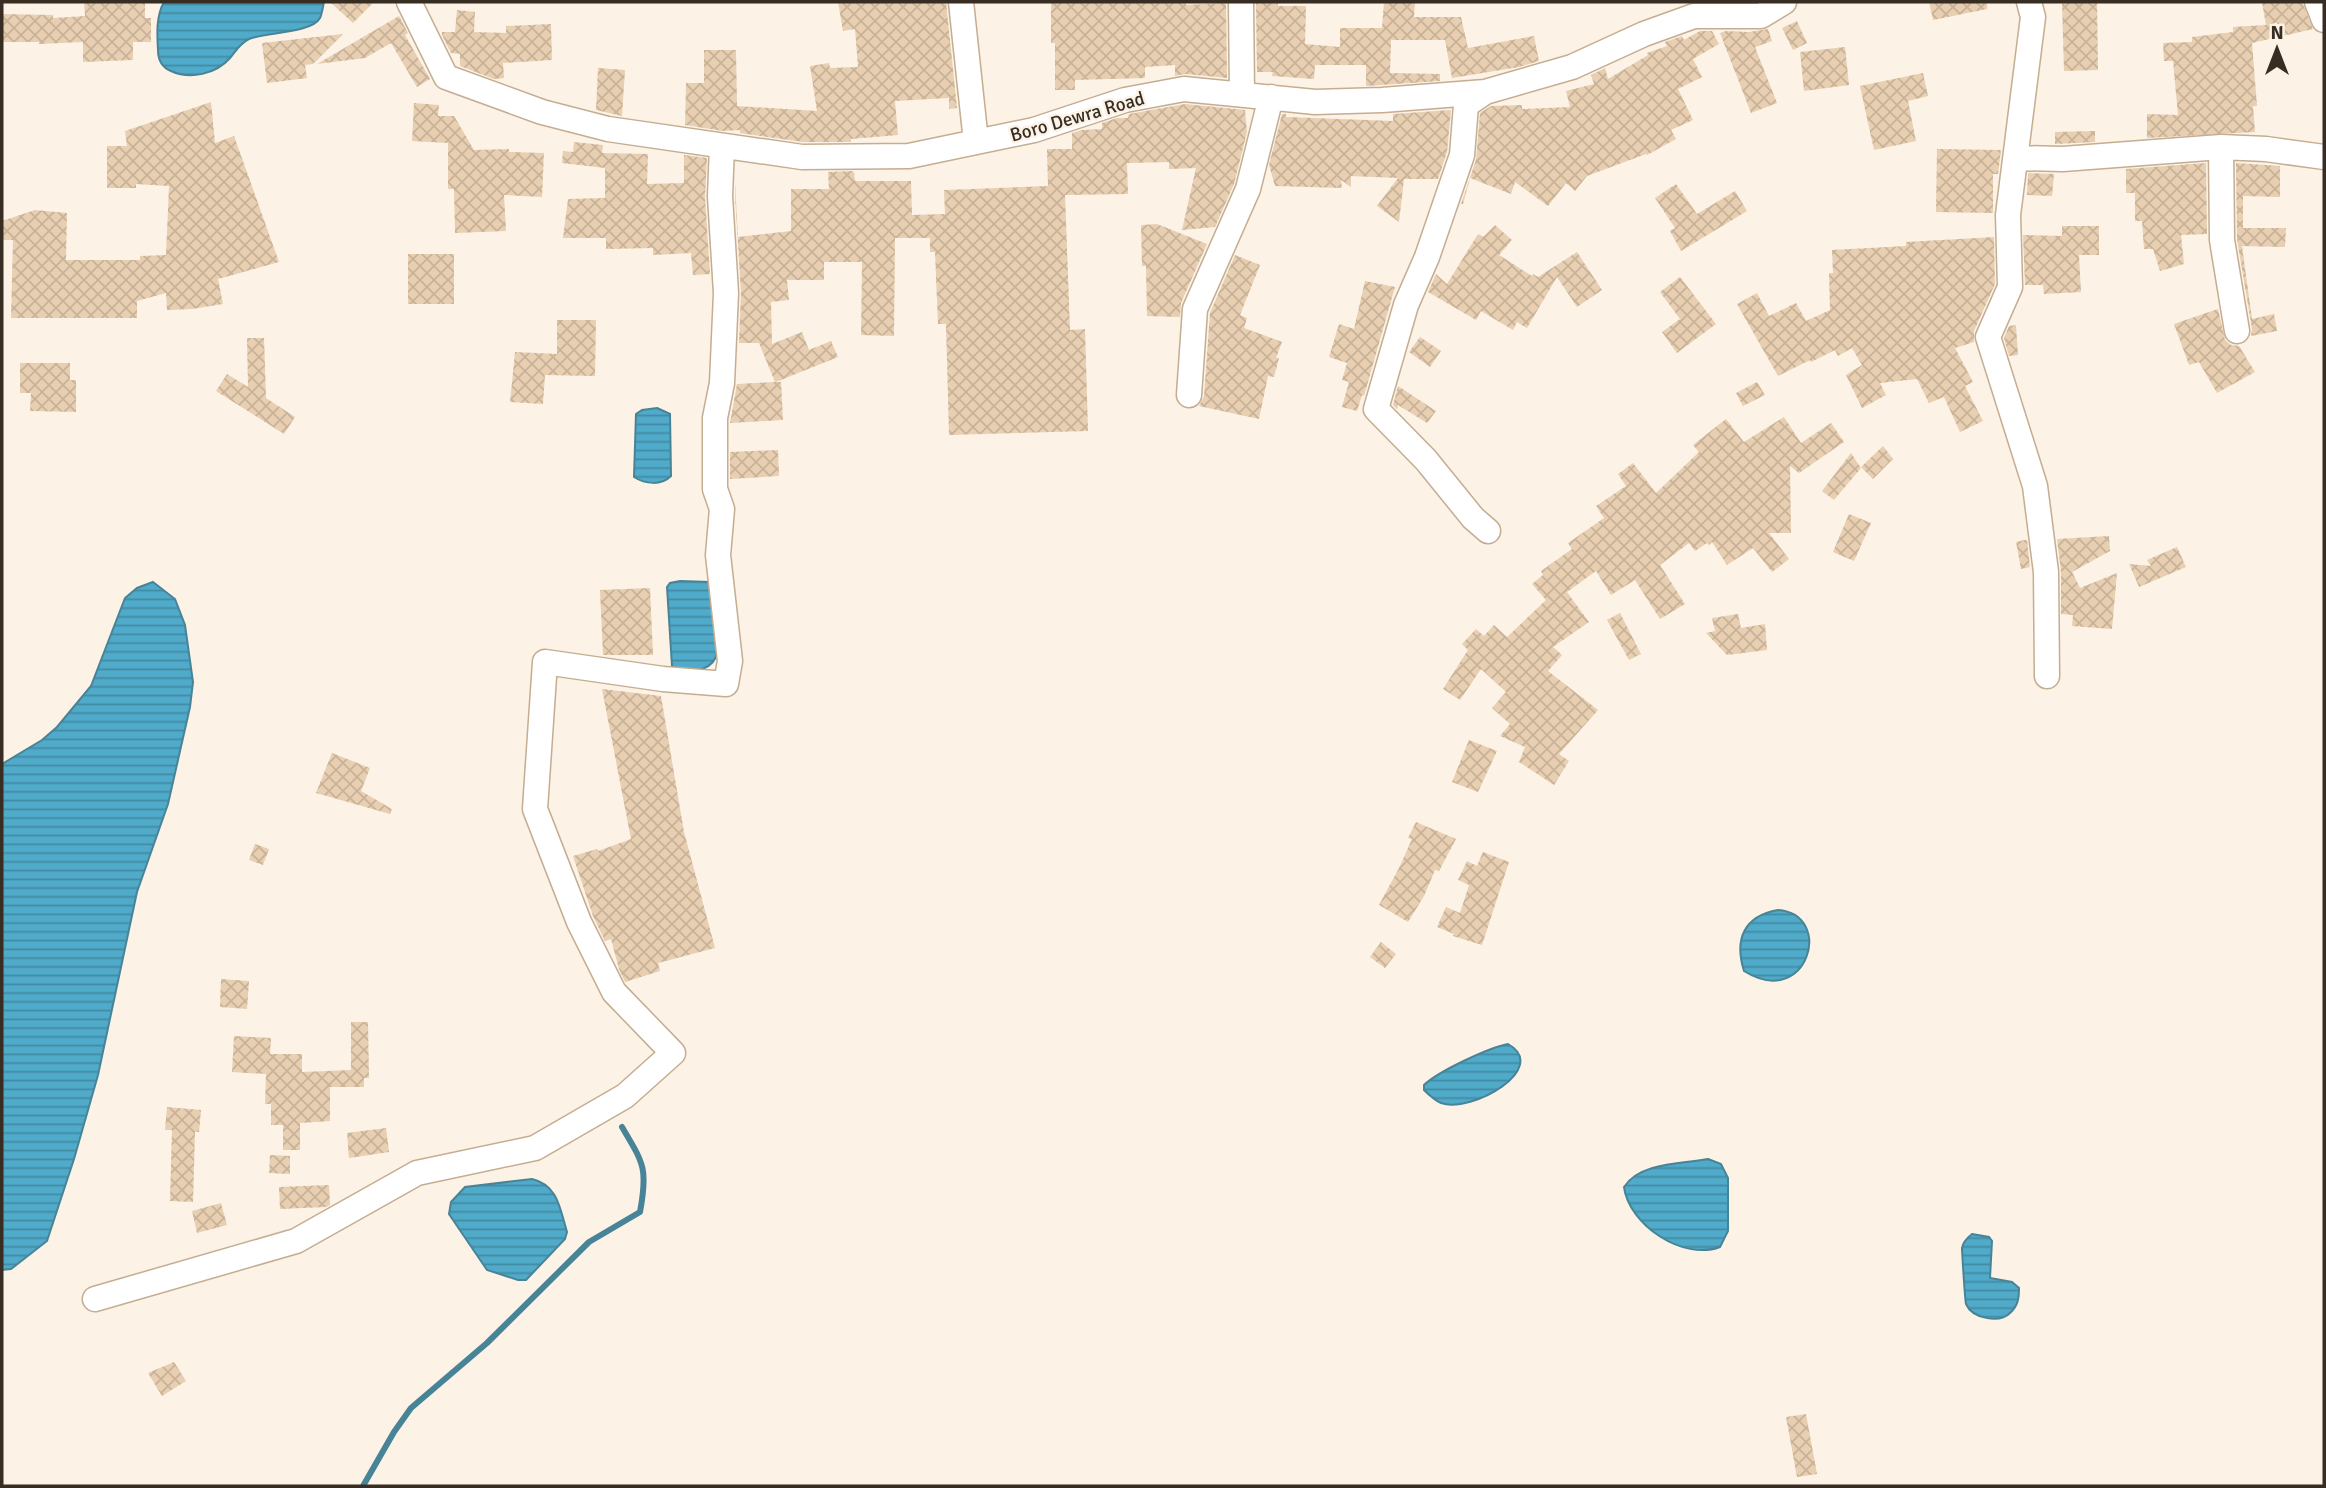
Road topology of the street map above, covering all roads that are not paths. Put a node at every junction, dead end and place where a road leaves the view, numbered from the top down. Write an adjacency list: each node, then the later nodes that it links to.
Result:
1 (409, 2): 12 (street, Boro Dewra Road)
2 (961, 2): 11 (street)
3 (1241, 2): 9 (street)
4 (1784, 2): 8 (street, Boro Dewra Road)
5 (2029, 2): 15 (street)
6 (2316, 2): 7 (street)
7 (2324, 20)
8 (1485, 92): 10 (street, Boro Dewra Road); 18 (street)
9 (1242, 94): 10 (street, Boro Dewra Road); 11 (street, Boro Dewra Road)
10 (1270, 97): 17 (street)
11 (976, 142): 12 (street, Boro Dewra Road)
12 (722, 146): 20 (street)
13 (2221, 147): 14 (street); 15 (street); 16 (street)
14 (2324, 157)
15 (2016, 158): 19 (street)
16 (2237, 331)
17 (1189, 395)
18 (1488, 531)
19 (2047, 676)
20 (94, 1299)

